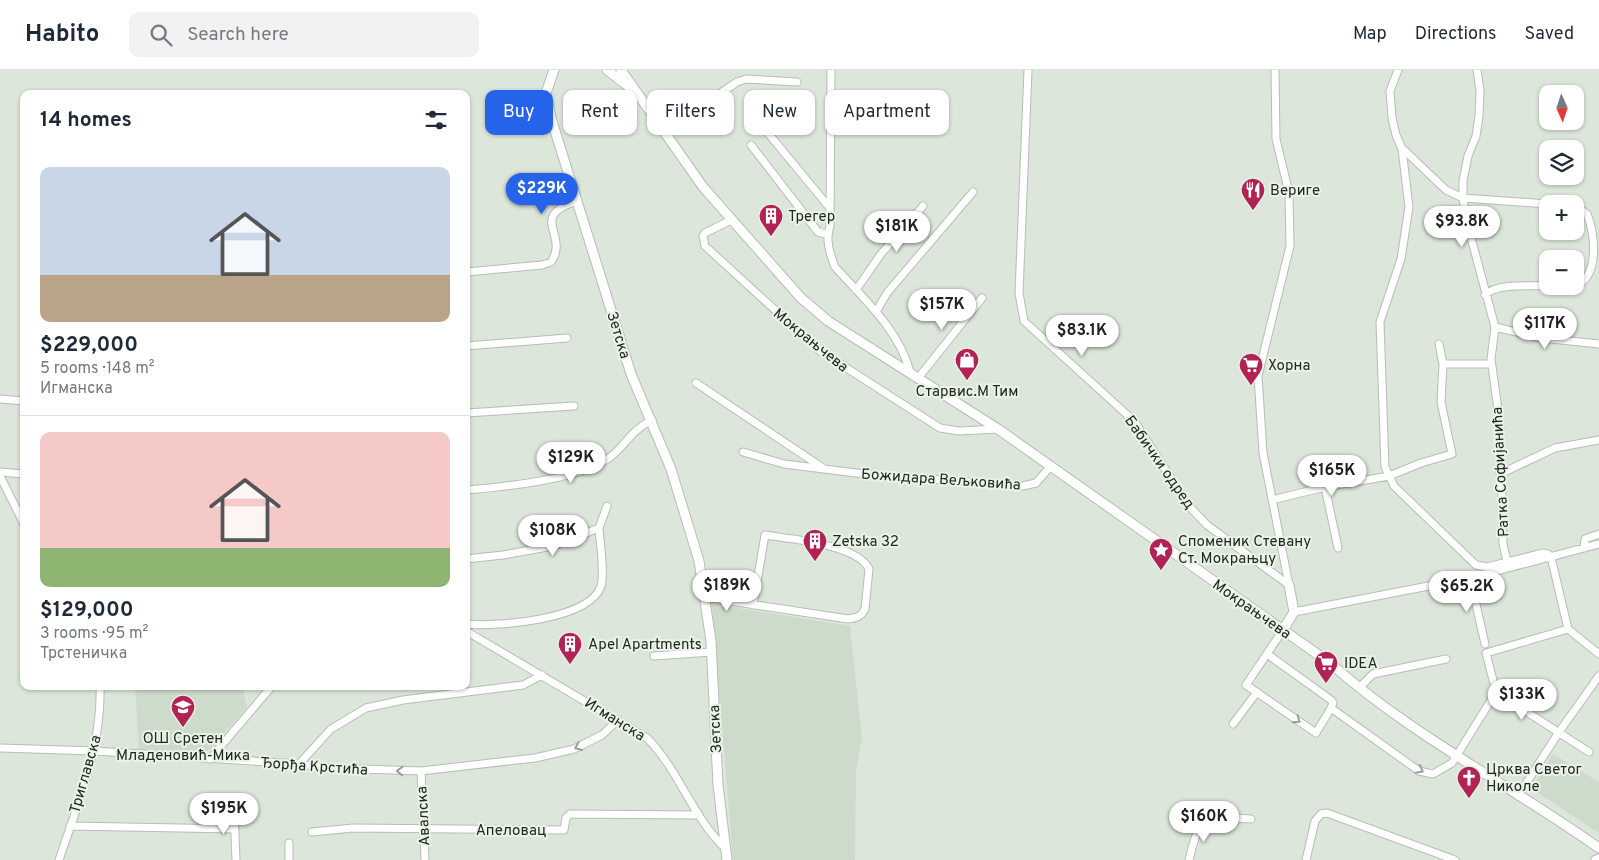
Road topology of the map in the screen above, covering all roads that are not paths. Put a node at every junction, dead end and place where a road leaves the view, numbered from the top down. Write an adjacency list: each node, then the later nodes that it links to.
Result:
1 (554, 70): 21 (street, Зетска)
2 (607, 70): 10 (street, Мокрањчева)
3 (621, 70): 11 (street, Мокрањчева)
4 (831, 70): 24 (street)
5 (1028, 70): 74 (street, Бабички одред)
6 (1275, 70): 62 (street)
7 (1398, 70): 18 (street)
8 (1477, 70): 20 (street, Ратка Софијанића)
9 (797, 82): 12 (street)
10 (633, 90)
11 (635, 90)
12 (725, 90)
13 (637, 93): 14 (street, Мокрањчева)
14 (647, 107)
15 (667, 135): 26 (street, Мокрањчева)
16 (770, 135): 24 (street)
17 (751, 145): 27 (street)
18 (1402, 149): 20 (street); 59 (street)
19 (973, 192): 34 (street)
20 (1463, 198): 22 (street); 32 (street, Ратка Софијанића)
21 (577, 201): 28 (street); 49 (street, Зетска)
22 (1539, 203)
23 (923, 206): 31 (street)
24 (829, 207): 27 (street)
25 (1584, 212): 29 (street)
26 (731, 220): 42 (street, Мокрањчева); 50 (street, Мокрањчева)
27 (826, 234): 31 (street)
28 (470, 272)
29 (1584, 282)
30 (1539, 286): 32 (street)
31 (856, 290): 34 (street)
32 (1485, 294): 35 (street, Ратка Софијанића)
33 (982, 298): 43 (street)
34 (876, 312): 42 (street)
35 (1495, 327): 38 (street); 41 (street, Ратка Софијанића)
36 (567, 338): 39 (street)
37 (1439, 344): 40 (street)
38 (1599, 344)
39 (470, 346)
40 (1443, 364): 41 (street); 59 (street)
41 (1491, 364): 57 (street, Ратка Софијанића)
42 (910, 372): 43 (street, Мокрањчева)
43 (919, 377): 50 (street, Мокрањчева)
44 (696, 383): 54 (street, Божидара Вељковића)
45 (0, 399): 46 (street)
46 (20, 401)
47 (574, 406): 48 (street)
48 (470, 414)
49 (652, 420): 61 (street); 75 (street, Зетска)
50 (998, 429): 53 (street, Мокрањчева)
51 (1599, 440): 57 (street)
52 (743, 452): 54 (street, Божидара Вељковића)
53 (1050, 467): 54 (street, Божидара Вељковића); 80 (street, Мокрањчева)
54 (825, 469)
55 (0, 472): 56 (street)
56 (20, 474)
57 (1500, 474): 72 (street, Ратка Софијанића)
58 (0, 476): 64 (street)
59 (1389, 476): 60 (street); 72 (street)
60 (1325, 487): 62 (street); 68 (street)
61 (470, 490)
62 (1272, 500): 74 (street)
63 (608, 506): 65 (street)
64 (20, 515)
65 (599, 528): 71 (street); 78 (street)
66 (1599, 534): 69 (street)
67 (1599, 544): 69 (street)
68 (1338, 548)
69 (1584, 548): 70 (street)
70 (1551, 557): 72 (street); 73 (street); 79 (street)
71 (470, 559)
72 (1507, 561)
73 (1470, 578): 77 (street); 82 (street)
74 (1288, 585): 77 (street)
75 (704, 597): 76 (street); 83 (street, Зетска)
76 (753, 605): 76 (street)
77 (1294, 612): 80 (street)
78 (470, 624)
79 (1568, 629): 85 (street); 94 (street)
80 (1283, 630): 84 (street); 90 (street, Мокрањчева)
81 (470, 633): 88 (street, Игманска)
82 (1485, 644)
83 (711, 652): 86 (street); 116 (street, Зетска)
84 (1267, 654): 93 (street); 95 (street)
85 (1599, 654)
86 (654, 656)
87 (1446, 660): 90 (street)
88 (542, 675): 96 (street, Игманска); 104 (street)
89 (1599, 676): 98 (street)
90 (1360, 687): 102 (street, Мокрањчева)
91 (100, 690): 100 (street, Триглавска)
92 (269, 690): 103 (street)
93 (1257, 692): 95 (street, one-way to 95); 97 (street)
94 (1496, 692): 98 (street); 102 (street)
95 (1332, 708): 102 (street, one-way to 102)
96 (618, 720): 105 (street, Ђорђа Крстића, one-way to 105); 108 (street, Игманска)
97 (1233, 724)
98 (1559, 732): 101 (street); 106 (street)
99 (0, 748): 100 (street, Ђорђа Крстића)
100 (95, 751): 103 (street, Ђорђа Крстића); 110 (street, Триглавска)
101 (1589, 752)
102 (1456, 755): 106 (street, Мокрањчева)
103 (210, 759): 104 (street, Ђорђа Крстића)
104 (299, 764): 105 (street, Ђорђа Крстића, one-way to 104)
105 (420, 771): 112 (street, Авалска)
106 (1518, 796): 115 (street, Мокрањчева)
107 (234, 810): 111 (street)
108 (699, 815): 112 (street, Апеловац); 116 (street, Игманска)
109 (1251, 818): 122 (street)
110 (70, 826): 111 (street); 117 (street, Триглавска)
111 (235, 829): 118 (street)
112 (424, 829): 113 (street, Апеловац); 120 (street, Авалска)
113 (312, 832)
114 (289, 844): 119 (street)
115 (1599, 848)
116 (726, 849): 121 (street, Зетска)
117 (59, 860)
118 (236, 860)
119 (289, 860)
120 (424, 860)
121 (727, 860)
122 (1189, 860)
123 (1306, 860): 124 (street)
124 (1455, 860)

